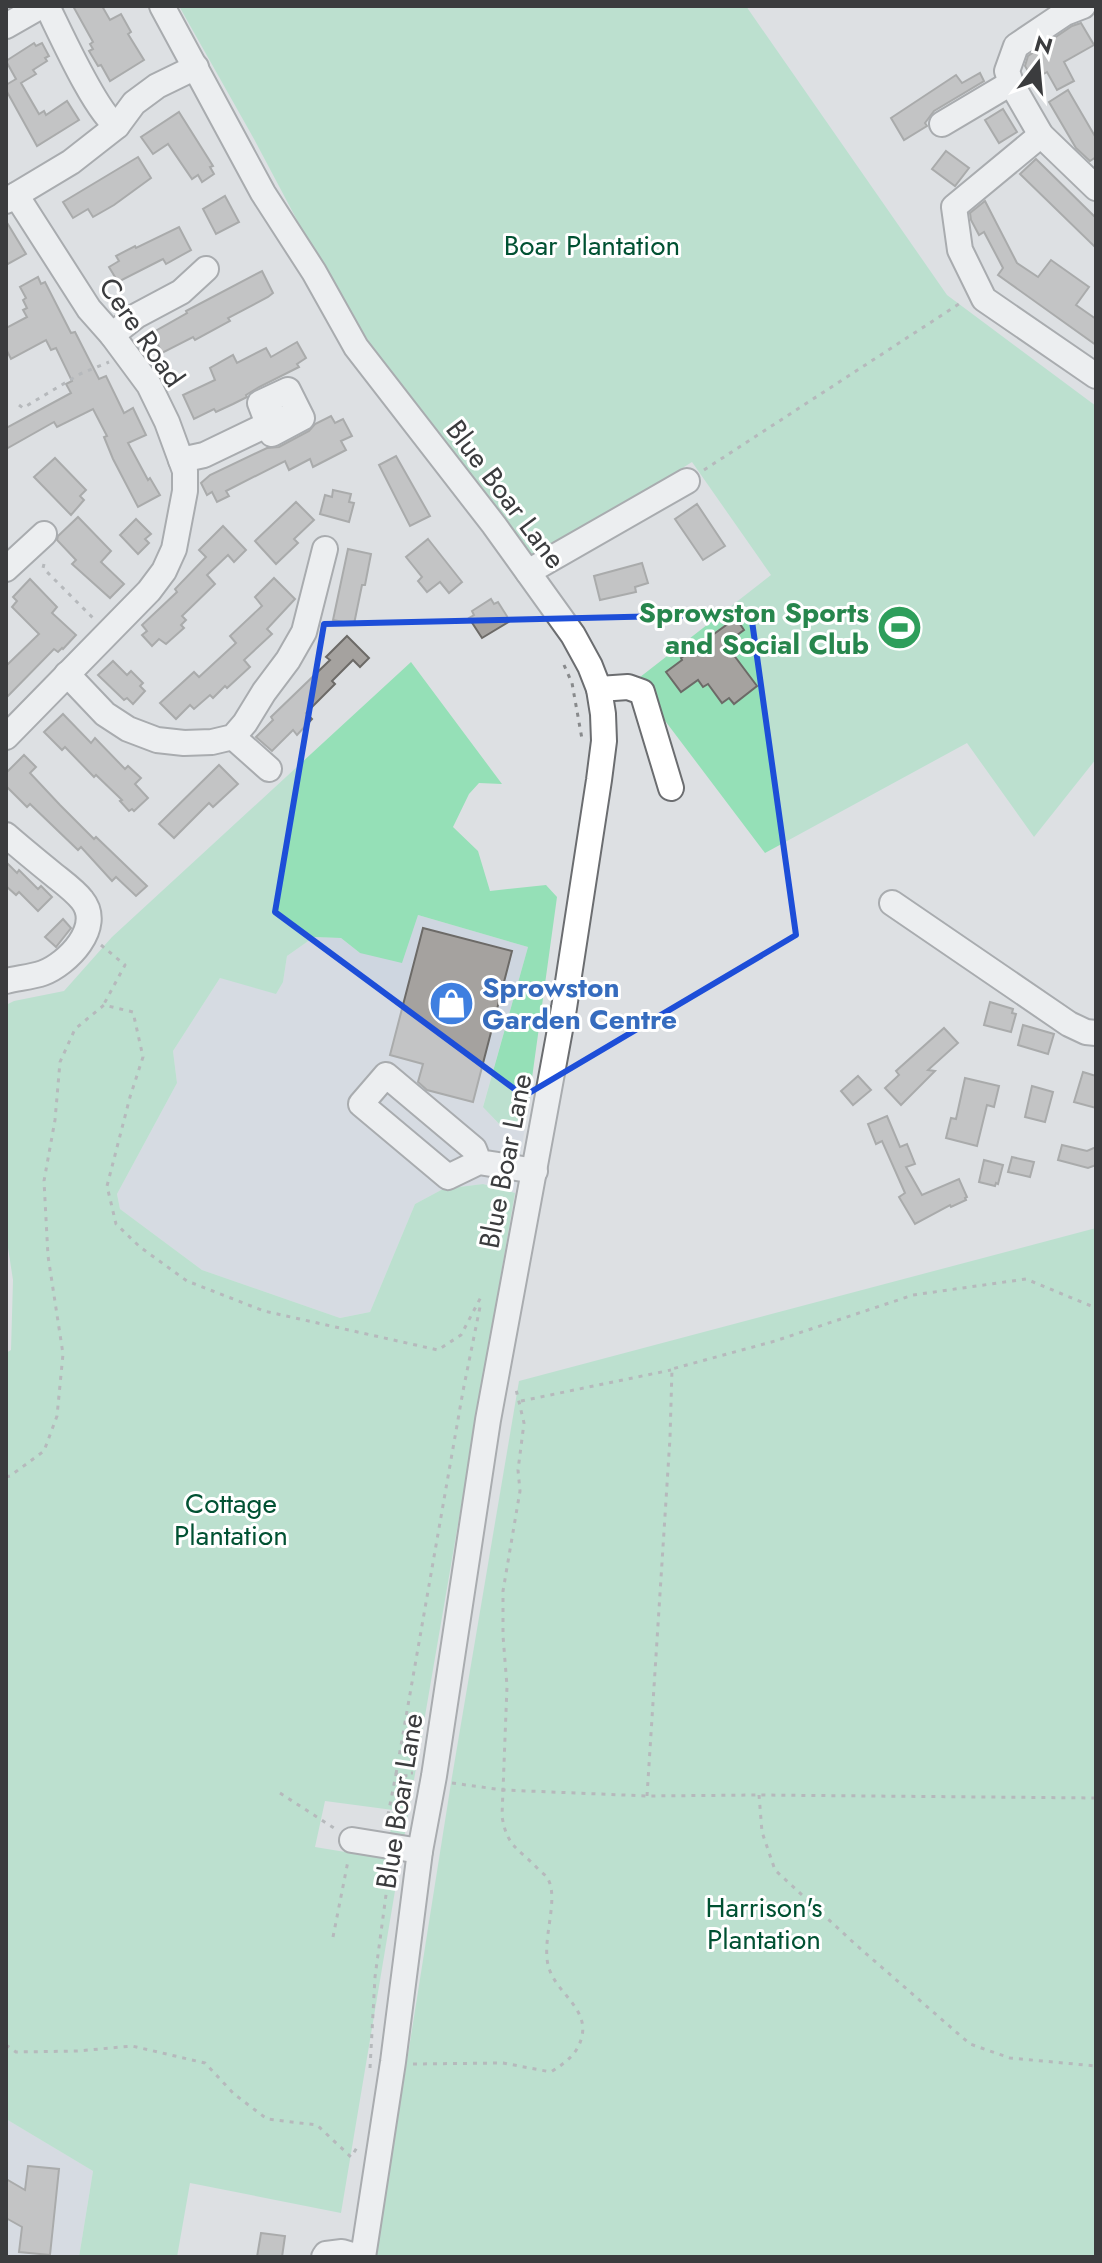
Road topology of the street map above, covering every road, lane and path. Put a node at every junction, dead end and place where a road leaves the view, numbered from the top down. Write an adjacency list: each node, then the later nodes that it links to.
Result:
1 (41, 6): 5 (street)
2 (47, 6): 9 (street)
3 (162, 6): 6 (street, Blue Boar Lane)
4 (1083, 6): 7 (street)
5 (6, 26)
6 (196, 67): 9 (street); 24 (street, Blue Boar Lane)
7 (1011, 83): 8 (street); 10 (street)
8 (942, 124)
9 (117, 126): 12 (street)
10 (1041, 135): 11 (street); 14 (street)
11 (1095, 185)
12 (11, 198): 15 (street, Cere Road)
13 (206, 269): 15 (street)
14 (979, 291): 16 (street); 20 (path)
15 (120, 344): 17 (path); 19 (street, Cere Road)
16 (1087, 370)
17 (19, 405)
18 (298, 409): 19 (street)
19 (181, 460): 25 (street, Cere Road)
20 (687, 481): 24 (street)
21 (38, 549): 23 (street); 25 (path)
22 (315, 561): 29 (street)
23 (6, 569)
24 (528, 572): 27 (street, Blue Boar Lane)
25 (108, 633): 26 (street, Cere Road)
26 (67, 674): 28 (street, Cere Road); 29 (street)
27 (599, 689): 31 (street); 39 (street, Blue Boar Lane)
28 (6, 737)
29 (233, 737): 30 (street)
30 (269, 769)
31 (671, 788)
32 (6, 835): 34 (street)
33 (892, 903): 37 (street)
34 (85, 932): 35 (street); 36 (path)
35 (6, 981)
36 (104, 1005): 44 (path); 45 (path)
37 (1096, 1033)
38 (479, 1162): 38 (street); 39 (street)
39 (535, 1171): 42 (street, Blue Boar Lane)
40 (1096, 1308): 41 (path)
41 (672, 1369): 42 (path); 51 (path)
42 (492, 1396): 46 (street, Blue Boar Lane)
43 (518, 1470): 48 (path)
44 (6, 1477)
45 (396, 1774): 46 (path); 54 (path)
46 (434, 1776): 55 (street, Blue Boar Lane)
47 (472, 1785): 48 (path)
48 (503, 1790): 51 (path); 58 (path)
49 (280, 1793): 53 (path)
50 (759, 1795): 51 (path); 52 (path); 59 (path)
51 (647, 1796)
52 (1096, 1798)
53 (352, 1840): 54 (street); 56 (path)
54 (388, 1846): 55 (street); 60 (path)
55 (420, 1851): 63 (street, Blue Boar Lane)
56 (333, 1937)
57 (6, 2045): 61 (path)
58 (402, 2064)
59 (1096, 2066)
60 (370, 2069)
61 (359, 2144)
62 (324, 2257): 63 (street)
63 (361, 2257)

